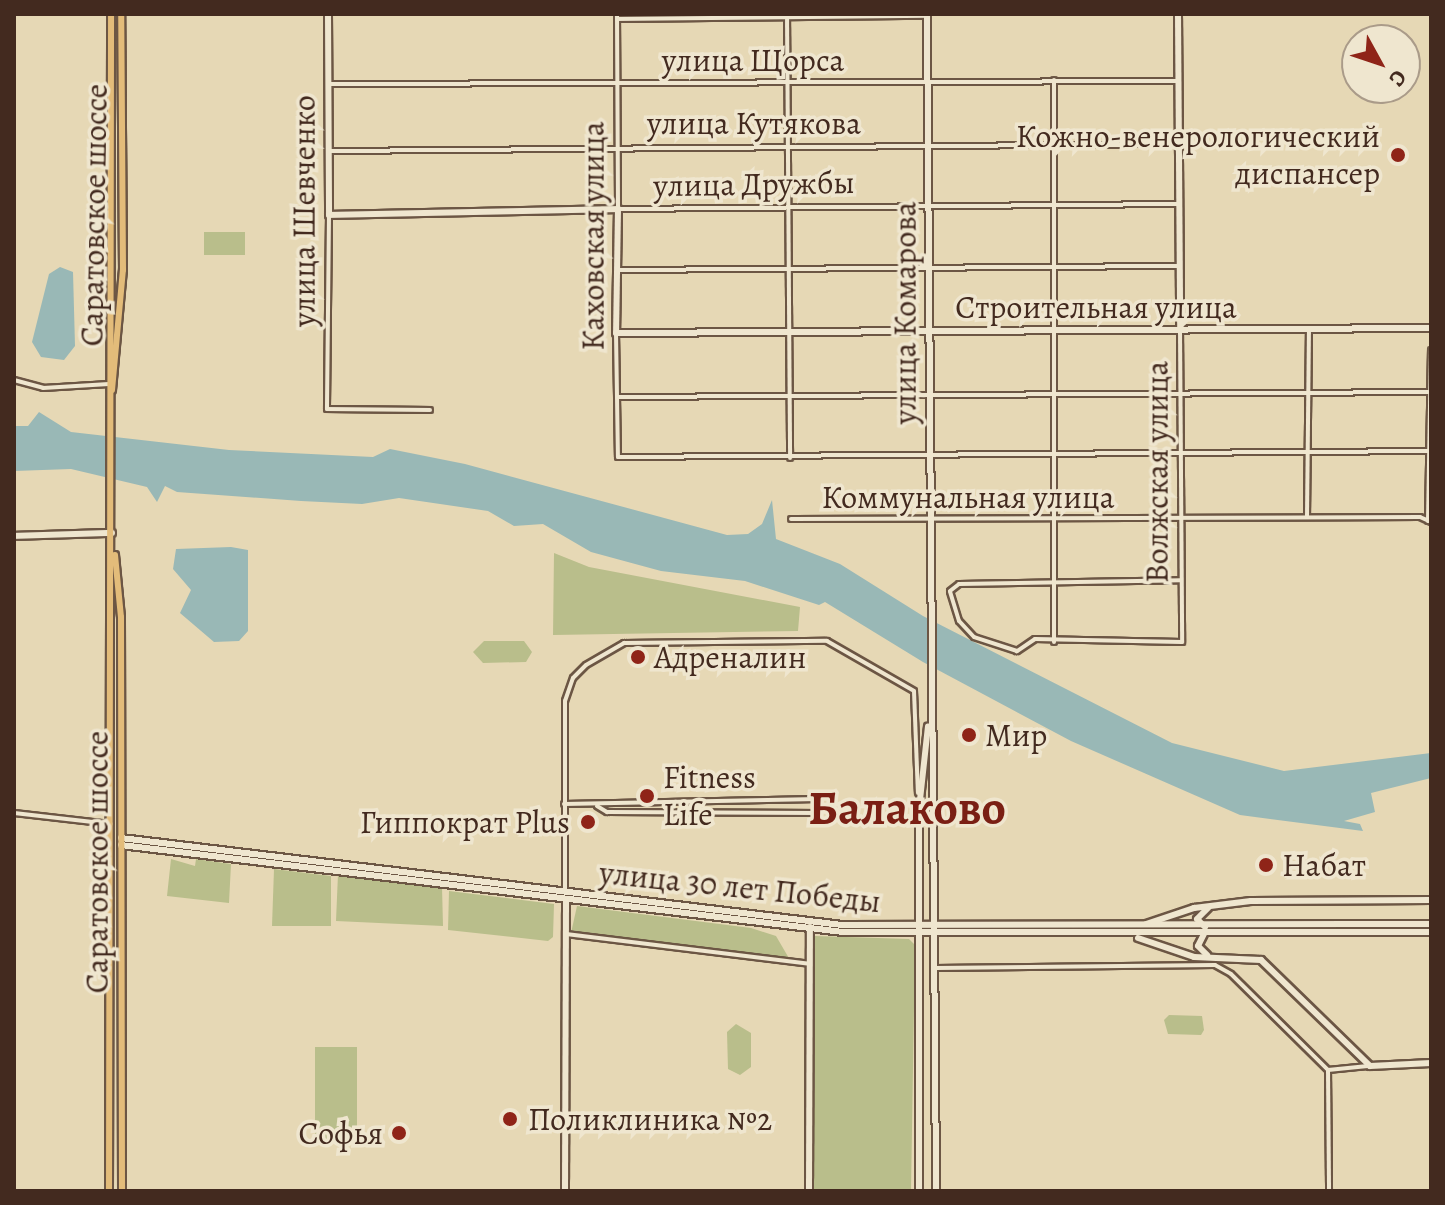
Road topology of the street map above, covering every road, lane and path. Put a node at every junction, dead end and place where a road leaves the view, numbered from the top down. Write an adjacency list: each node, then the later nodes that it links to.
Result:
1 (111, 14): 31 (main road, Саратовское шоссе)
2 (121, 14): 32 (main road, Саратовское шоссе)
3 (328, 14): 13 (main road, улица Шевченко)
4 (1178, 14): 11 (main road, Волжская улица)
5 (787, 15): 6 (street); 7 (street); 9 (street)
6 (927, 15): 10 (main road, улица Комарова)
7 (617, 16): 12 (street, Каховская улица)
8 (1054, 80): 10 (street, улица Щорса); 11 (street, улица Щорса); 14 (street)
9 (787, 81): 10 (street, улица Щорса); 12 (street, улица Щорса); 16 (street)
10 (927, 81): 17 (main road, улица Комарова)
11 (1178, 81): 15 (main road, Волжская улица)
12 (618, 82): 13 (street, улица Щорса); 18 (street, Каховская улица)
13 (329, 84): 19 (main road, улица Шевченко)
14 (1052, 144): 15 (street, улица Кутякова); 17 (street, улица Кутякова); 22 (street)
15 (1179, 144): 20 (main road, Волжская улица)
16 (787, 145): 17 (street, улица Кутякова); 18 (street, улица Кутякова); 23 (street)
17 (928, 145): 21 (main road, улица Комарова)
18 (617, 146): 19 (street, улица Кутякова); 24 (street, Каховская улица)
19 (329, 151): 25 (main road, улица Шевченко)
20 (1179, 204): 22 (street, улица Дружбы); 26 (main road, Волжская улица)
21 (928, 206): 22 (street, улица Дружбы); 23 (street, улица Дружбы); 28 (main road, улица Комарова)
22 (1054, 207): 27 (street)
23 (787, 208): 24 (street, улица Дружбы); 29 (street)
24 (618, 209): 25 (main road, улица Дружбы); 30 (main road, Каховская улица)
25 (329, 215): 50 (street, улица Шевченко)
26 (1179, 266): 27 (street); 34 (main road, Волжская улица)
27 (1053, 267): 28 (street); 37 (street)
28 (928, 268): 29 (street); 36 (main road, улица Комарова)
29 (788, 269): 30 (street); 39 (street)
30 (616, 270): 38 (main road, Каховская улица)
31 (111, 302): 32 (main road); 42 (main road, Саратовское шоссе)
32 (121, 306): 51 (main road, Саратовское шоссе)
33 (1431, 328): 35 (main road, Строительная улица)
34 (1180, 330): 35 (main road, Строительная улица); 37 (main road, Строительная улица); 46 (street, Волжская улица)
35 (1309, 330): 44 (street)
36 (929, 331): 37 (main road, Строительная улица); 39 (main road, Строительная улица); 49 (main road, улица Комарова)
37 (1054, 332): 45 (street)
38 (616, 333): 39 (main road, Строительная улица); 47 (street, Каховская улица)
39 (789, 333): 48 (street)
40 (1431, 350): 43 (street)
41 (14, 380): 42 (street)
42 (109, 384): 51 (main road, Саратовское шоссе)
43 (1428, 392): 44 (street); 52 (street)
44 (1308, 393): 46 (street); 53 (street)
45 (1055, 395): 46 (street); 49 (street); 54 (street)
46 (1180, 395): 55 (street, Волжская улица)
47 (617, 397): 48 (street); 57 (street, Каховская улица)
48 (791, 397): 49 (street); 57 (street)
49 (929, 397): 56 (main road, улица Комарова)
50 (430, 410)
51 (110, 417): 64 (main road, Саратовское шоссе)
52 (1428, 451): 53 (street); 63 (street)
53 (1307, 455): 55 (street); 58 (street)
54 (1055, 456): 55 (street); 56 (street); 61 (street)
55 (1181, 456): 62 (street, Волжская улица)
56 (929, 457): 57 (street); 60 (main road, улица Комарова)
57 (790, 458)
58 (1307, 517): 62 (street, Коммунальная улица); 63 (street, Коммунальная улица)
59 (791, 519): 60 (street, Коммунальная улица)
60 (929, 519): 61 (street, Коммунальная улица); 70 (main road, улица Комарова)
61 (1055, 519): 62 (street, Коммунальная улица); 68 (street)
62 (1181, 519): 67 (street, Волжская улица)
63 (1430, 521)
64 (112, 533): 65 (main road); 66 (main road, Саратовское шоссе)
65 (14, 536)
66 (114, 576): 81 (main road, Саратовское шоссе); 83 (main road, Саратовское шоссе)
67 (1181, 580): 68 (street); 69 (street, Волжская улица)
68 (1055, 582): 69 (street); 69 (street)
69 (1054, 642)
70 (931, 691): 72 (main road); 74 (main road)
71 (916, 750): 72 (street); 76 (street); 78 (street)
72 (926, 750): 73 (main road)
73 (922, 780): 74 (main road); 78 (main road)
74 (935, 780): 92 (main road)
75 (818, 799): 77 (street)
76 (564, 804): 77 (street); 84 (street)
77 (597, 806): 80 (street)
78 (919, 809): 91 (main road)
79 (14, 813): 81 (street)
80 (818, 813)
81 (110, 824): 82 (main road, Саратовское шоссе)
82 (110, 841): 83 (main road); 102 (main road, Саратовское шоссе)
83 (121, 842): 84 (main road, улица 30 лет Победы); 103 (main road, Саратовское шоссе)
84 (566, 896): 88 (main road, улица 30 лет Победы); 95 (main road)
85 (1431, 900): 86 (main road)
86 (1210, 907): 89 (main road); 93 (main road)
87 (1431, 924): 90 (main road)
88 (810, 926): 91 (main road, улица 30 лет Победы); 98 (main road)
89 (1133, 926): 92 (main road, улица 30 лет Победы); 93 (main road, улица 30 лет Победы)
90 (1368, 928): 93 (main road, улица 30 лет Победы); 94 (main road)
91 (919, 930): 92 (main road, улица 30 лет Победы); 100 (main road)
92 (935, 930): 96 (main road); 99 (main road)
93 (1205, 931): 96 (main road); 97 (main road)
94 (1431, 932)
95 (566, 934): 98 (street); 111 (main road)
96 (1101, 934): 97 (main road)
97 (1211, 957): 107 (main road)
98 (809, 964): 112 (main road)
99 (936, 968): 101 (main road); 108 (street)
100 (919, 998): 101 (main road); 104 (main road)
101 (936, 999): 105 (main road)
102 (110, 1022): 103 (main road); 109 (main road, Саратовское шоссе)
103 (122, 1022): 110 (main road, Саратовское шоссе)
104 (919, 1029): 105 (main road); 113 (main road)
105 (936, 1032): 114 (main road)
106 (1431, 1063): 107 (main road)
107 (1370, 1066): 108 (street)
108 (1328, 1070): 115 (street)
109 (109, 1191)
110 (122, 1191)
111 (565, 1191)
112 (809, 1191)
113 (919, 1191)
114 (936, 1191)
115 (1329, 1191)

